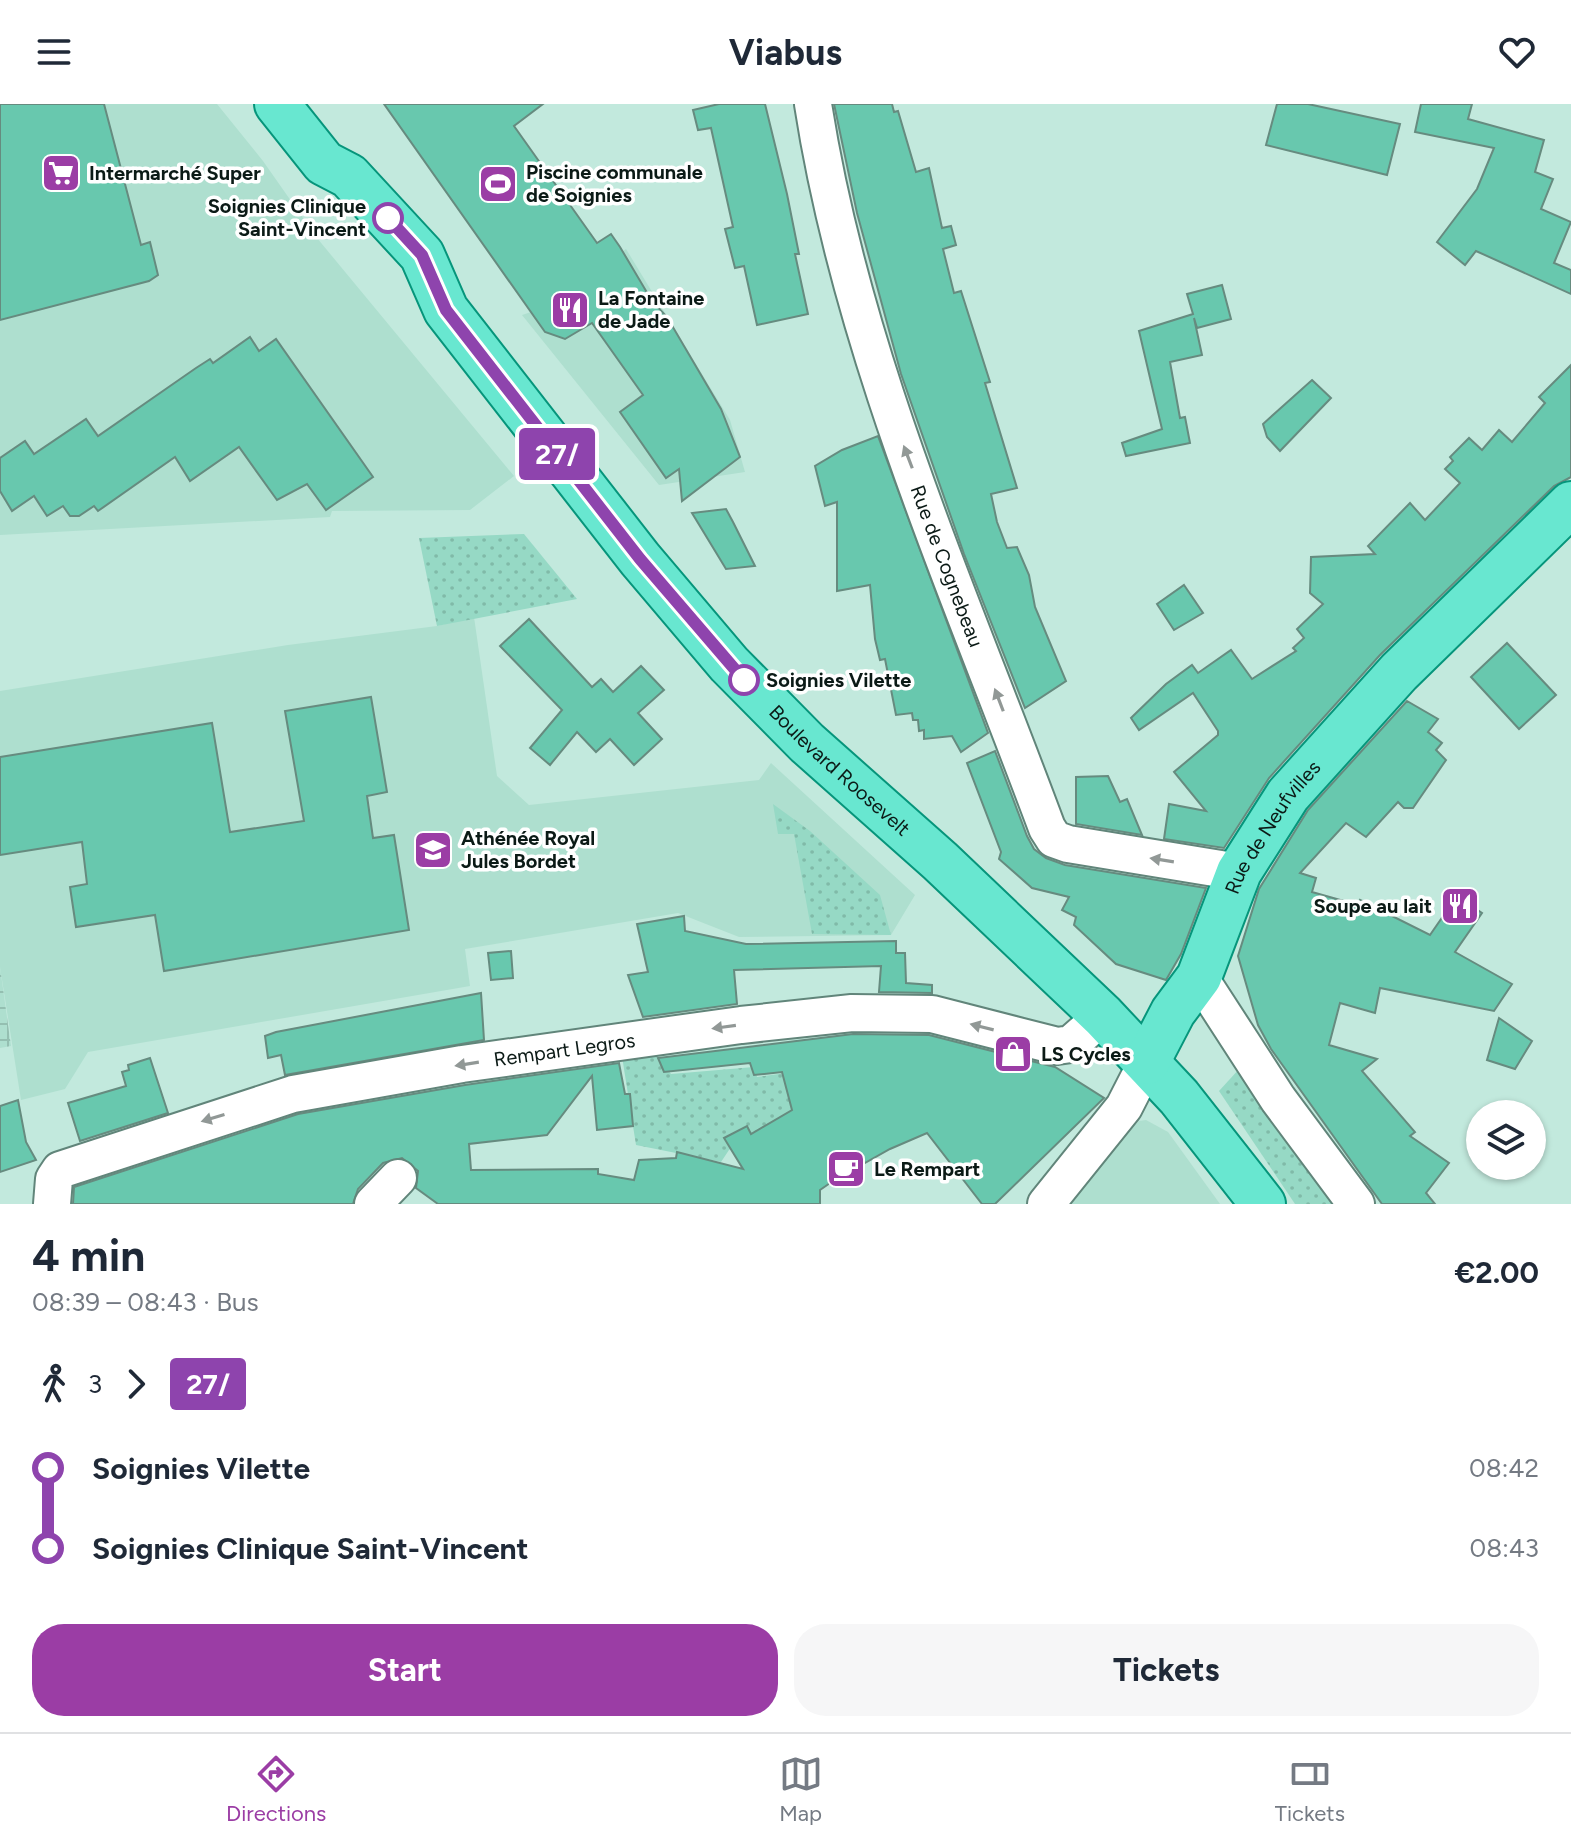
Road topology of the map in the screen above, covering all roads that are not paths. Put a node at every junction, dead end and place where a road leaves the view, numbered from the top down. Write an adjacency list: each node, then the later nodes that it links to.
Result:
1 (277, 104): 6 (main road, Boulevard Roosevelt)
2 (813, 104): 4 (street, Rue de Cognebeau, one-way to 2)
3 (1571, 504): 4 (main road, Rue de Neufvilles)
4 (1239, 872): 5 (main road, Rue de Neufvilles)
5 (1199, 977): 7 (main road, Rue de Neufvilles); 13 (street)
6 (1103, 1016): 7 (main road, Boulevard Roosevelt); 9 (street, Rempart Legros, one-way to 9)
7 (1147, 1062): 11 (street, Rue de Neufvilles); 12 (main road, Boulevard Roosevelt)
8 (398, 1178): 10 (street)
9 (52, 1204)
10 (373, 1204)
11 (1046, 1204)
12 (1263, 1204)
13 (1356, 1204)

